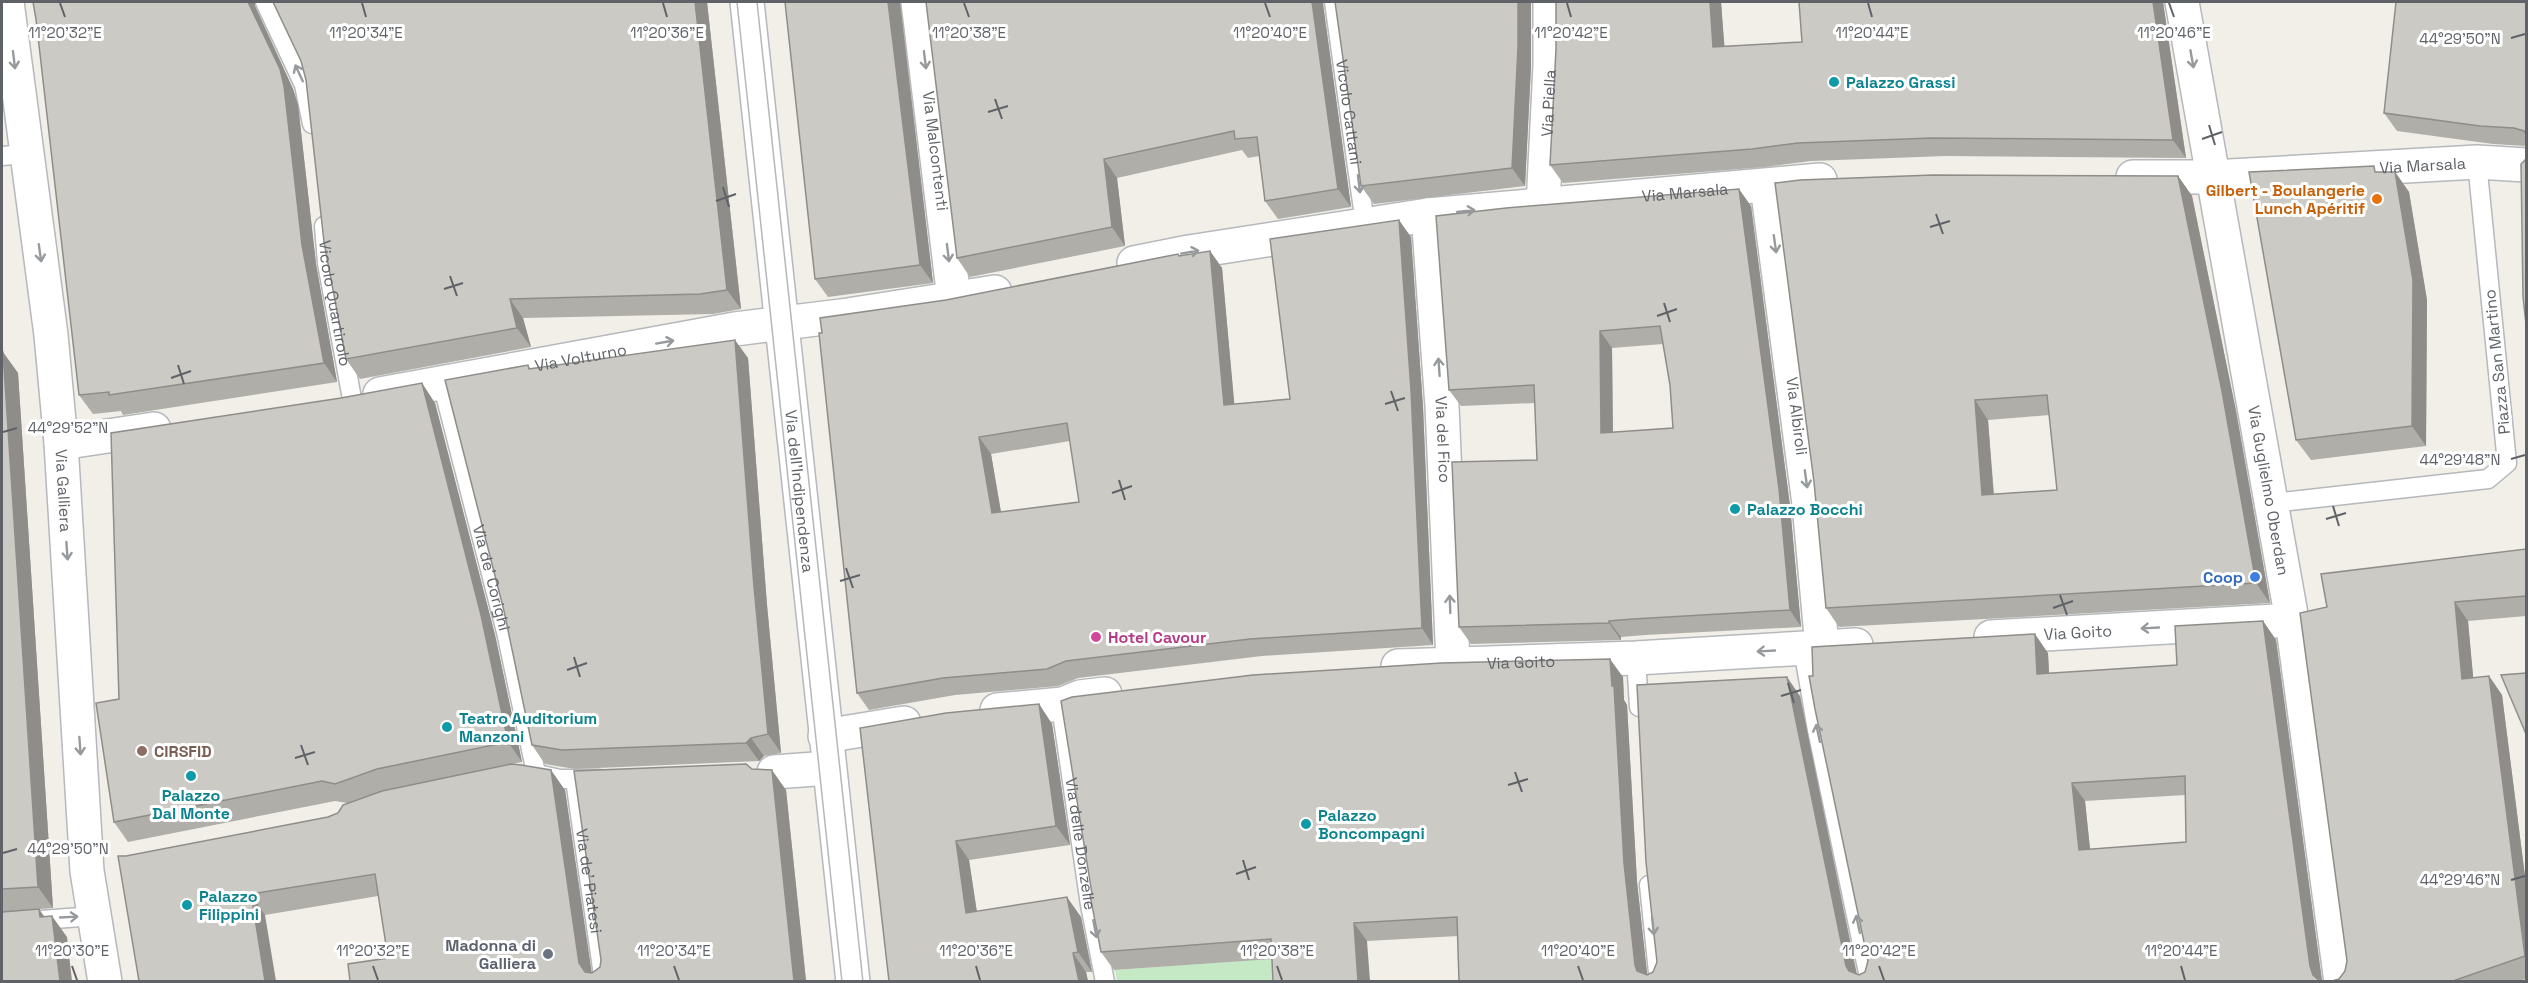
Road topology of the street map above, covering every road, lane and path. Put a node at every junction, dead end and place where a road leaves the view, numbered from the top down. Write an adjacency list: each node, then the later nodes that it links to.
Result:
1 (7, 2): 9 (street, Via Galliera, one-way to 9)
2 (265, 2): 8 (lane, one-way to 2)
3 (747, 2): 23 (street, Via dell'Indipendenza)
4 (918, 2): 22 (street, Via Malcontenti, one-way to 22)
5 (1334, 2): 19 (lane, Vicolo Cattani, one-way to 19)
6 (1550, 2): 16 (street, Via Piella)
7 (2182, 2): 13 (street, Via Guglielmo Oberdan, one-way to 13)
8 (315, 143)
9 (14, 155): 28 (street, Via Galliera, one-way to 28)
10 (2477, 162): 11 (street, Via Marsala); 13 (street, Via Marsala); 29 (lane, Piazza San Martino)
11 (2526, 165)
12 (2107, 176): 13 (street, Via Marsala)
13 (2212, 177): 29 (street, Via Guglielmo Oberdan)
14 (1845, 179): 15 (street, Via Marsala)
15 (1767, 186): 16 (street, Via Marsala); 33 (street, Via Albiroli, one-way to 33)
16 (1543, 205): 18 (street, Via Marsala, one-way to 16)
17 (321, 206): 25 (lane, Vicolo Quartirolo)
18 (1428, 215): 19 (street, Via Marsala); 35 (street, Via del Fico, one-way to 18)
19 (1365, 224): 20 (street, Via Marsala, one-way to 19)
20 (1106, 269)
21 (1027, 285): 22 (street)
22 (954, 299): 23 (street)
23 (781, 323): 24 (street, Via Volturno, one-way to 23); 42 (street, Via dell'Indipendenza)
24 (442, 383): 25 (street, Via Volturno); 43 (lane, Via de' Corighi)
25 (352, 399): 26 (street, Via Volturno)
26 (317, 404)
27 (179, 425): 28 (street)
28 (61, 443): 49 (street, Via Galliera, one-way to 49)
29 (2272, 503): 30 (street, Via Guglielmo Oberdan)
30 (2292, 620): 31 (street, Via Goito, one-way to 31); 57 (street, Via Guglielmo Oberdan)
31 (1963, 639)
32 (1881, 644): 33 (street, Via Goito)
33 (1813, 648): 34 (street, Via Goito, one-way to 34); 56 (lane, Via Albiroli, one-way to 33)
34 (1636, 658): 35 (street, Via Goito); 41 (lane)
35 (1453, 663): 36 (street, Via Goito)
36 (1370, 668)
37 (1138, 690): 38 (street)
38 (1063, 704): 39 (street); 54 (lane, Via delle Donzelle, one-way to 54)
39 (968, 713)
40 (936, 717): 42 (street)
41 (1640, 729)
42 (827, 752): 44 (street); 53 (street, Via dell'Indipendenza)
43 (536, 772): 45 (lane); 47 (lane)
44 (763, 773)
45 (513, 775)
46 (622, 778): 47 (lane)
47 (574, 780): 52 (lane, Via de' Piatesi)
48 (1648, 869): 55 (lane, one-way to 55)
49 (94, 916): 50 (lane, one-way to 49); 51 (street, Via Galliera)
50 (2, 923)
51 (105, 981)
52 (604, 981)
53 (853, 981)
54 (1105, 981)
55 (1659, 981)
56 (1870, 981)
57 (2341, 981)

